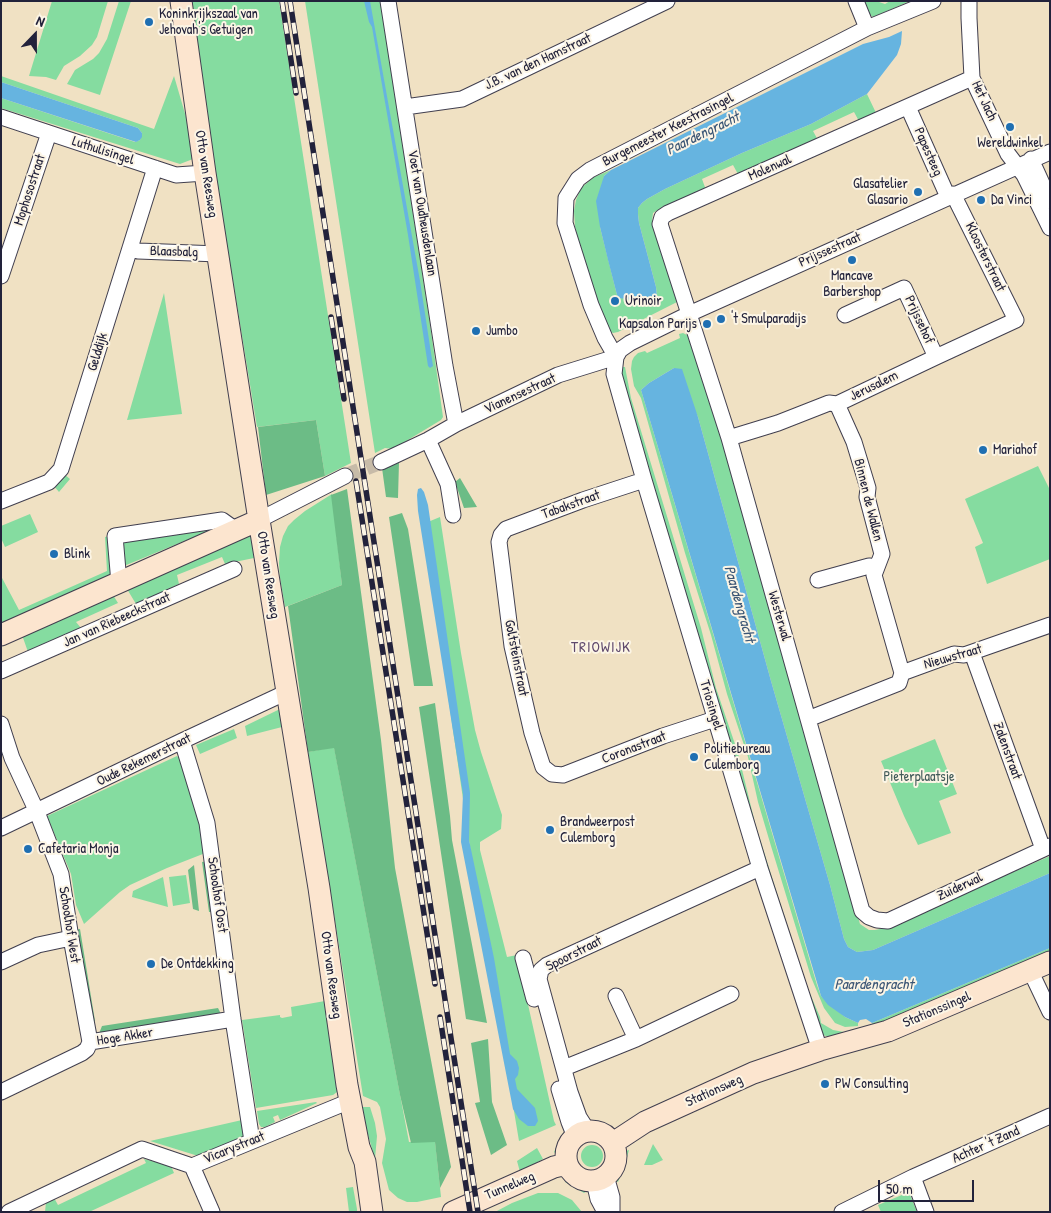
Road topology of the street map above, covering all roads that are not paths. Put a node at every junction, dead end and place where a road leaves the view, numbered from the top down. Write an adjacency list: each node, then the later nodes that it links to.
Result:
1 (181, 1): 17 (street, Otto van Reesweg)
2 (388, 1): 9 (street, Voet van Oudheusdenlaan)
3 (667, 1): 9 (street, J.B. van den Hamstraat)
4 (856, 1): 7 (street)
5 (933, 1): 7 (street, Burgemeester Keestrasingel)
6 (968, 1): 8 (street, Het Jach)
7 (867, 28): 27 (street, Burgemeester Keestrasingel)
8 (972, 78): 10 (street, Molenwal); 15 (street, Het Jach)
9 (405, 107): 30 (street, Voet van Oudheusdenlaan)
10 (908, 107): 18 (street, Papesteeg); 24 (street, Molenwal)
11 (1, 117): 12 (street, Luthulisingel)
12 (49, 133): 16 (street, Luthulisingel); 23 (street, Mophosostraat)
13 (1050, 152): 14 (street, Prijssestraat)
14 (1031, 159): 15 (street, Prijssestraat); 19 (street)
15 (1017, 166): 18 (street, Prijssestraat); 20 (street, Het Jach)
16 (155, 168): 17 (street, Luthulisingel); 21 (street, Gelddijk)
17 (206, 172): 22 (street, Otto van Reesweg)
18 (951, 195): 24 (street, Prijssestraat); 26 (street, Kloosterstraat)
19 (1050, 200)
20 (1050, 228)
21 (130, 248): 22 (street, Blaasbalg); 36 (street, Gelddijk)
22 (219, 254): 38 (street, Otto van Reesweg)
23 (1, 276)
24 (689, 314): 27 (street, Prijssestraat); 31 (street, Westerwal)
25 (846, 315): 28 (street, Prijssehof)
26 (1016, 320): 28 (street, Jerusalem)
27 (616, 357): 30 (street, Vianensestraat); 35 (street, Triosingel)
28 (936, 357): 29 (street, Jerusalem)
29 (837, 404): 31 (street, Jerusalem); 41 (street, Binnen de Wallen)
30 (456, 424): 32 (street, Vianensestraat)
31 (729, 438): 52 (street, Westerwal)
32 (428, 440): 33 (street, Vianensestraat); 37 (street)
33 (381, 462)
34 (345, 476): 38 (street)
35 (644, 480): 40 (street, Tabakstraat); 51 (street, Triosingel)
36 (1, 501)
37 (453, 514)
38 (259, 520): 39 (street); 50 (street, Otto van Reesweg)
39 (236, 530): 44 (street); 44 (street)
40 (501, 535): 55 (street, Goltsteinstraat)
41 (876, 567): 43 (street); 49 (street, Binnen de Wallen)
42 (234, 569): 48 (street, Jan van Riebeeckstraat)
43 (818, 580)
44 (119, 583): 46 (street)
45 (1050, 625): 47 (street, Nieuwstraat)
46 (1, 635)
47 (972, 653): 49 (street, Nieuwstraat); 58 (street, Zalenstraat)
48 (1, 671)
49 (902, 672): 52 (street, Nieuwstraat)
50 (287, 692): 54 (street, Oude Rekemerstraat); 75 (street, Otto van Reesweg)
51 (715, 718): 55 (street, Coronastraat); 59 (street, Triosingel)
52 (808, 718): 60 (street, Westerwal)
53 (1, 724): 56 (street, Schoolhof West)
54 (182, 741): 56 (street, Oude Rekemerstraat); 69 (street, Schoolhof Oost)
55 (552, 774)
56 (37, 812): 57 (street, Oude Rekemerstraat); 61 (street, Schoolhof West)
57 (1, 828)
58 (1046, 847): 60 (street, Zuiderwal)
59 (760, 868): 72 (street, Triosingel); 73 (street, Spoorstraat)
60 (869, 917)
61 (71, 938): 63 (street); 71 (street, Schoolhof West)
62 (523, 958): 77 (street, Spoorstraat)
63 (1, 962)
64 (1050, 962): 65 (street, Stationssingel)
65 (1030, 970): 68 (street); 72 (street, Stationssingel)
66 (731, 994): 70 (street)
67 (616, 996): 70 (street)
68 (1050, 1012)
69 (233, 1019): 71 (street, Hoge Akker); 78 (street, Schoolhof Oost)
70 (636, 1039): 73 (street)
71 (90, 1042): 74 (street, Hoge Akker)
72 (820, 1050): 79 (street, Stationsweg)
73 (564, 1068): 77 (street, Spoorstraat)
74 (1, 1092)
75 (350, 1100): 78 (street, Vicarystraat); 80 (street, Otto van Reesweg)
76 (1050, 1116): 83 (street, Achter 't Zand)
77 (582, 1134): 79 (street); 81 (street)
78 (252, 1141): 82 (street, Vicarystraat)
79 (613, 1143): 84 (street)
80 (359, 1148): 88 (street, Otto van Reesweg); 89 (street, Otto van Reesweg)
81 (567, 1164): 84 (street); 90 (street, Tunnelweg)
82 (192, 1166): 85 (street, Vicarystraat); 87 (street)
83 (913, 1178): 93 (street, Achter 't Zand); 94 (street)
84 (600, 1179): 91 (street); 92 (street)
85 (38, 1206): 86 (street, Vicarystraat)
86 (9, 1212)
87 (212, 1212)
88 (363, 1212)
89 (372, 1212)
90 (453, 1212)
91 (605, 1212)
92 (612, 1212)
93 (842, 1212)
94 (926, 1212)

